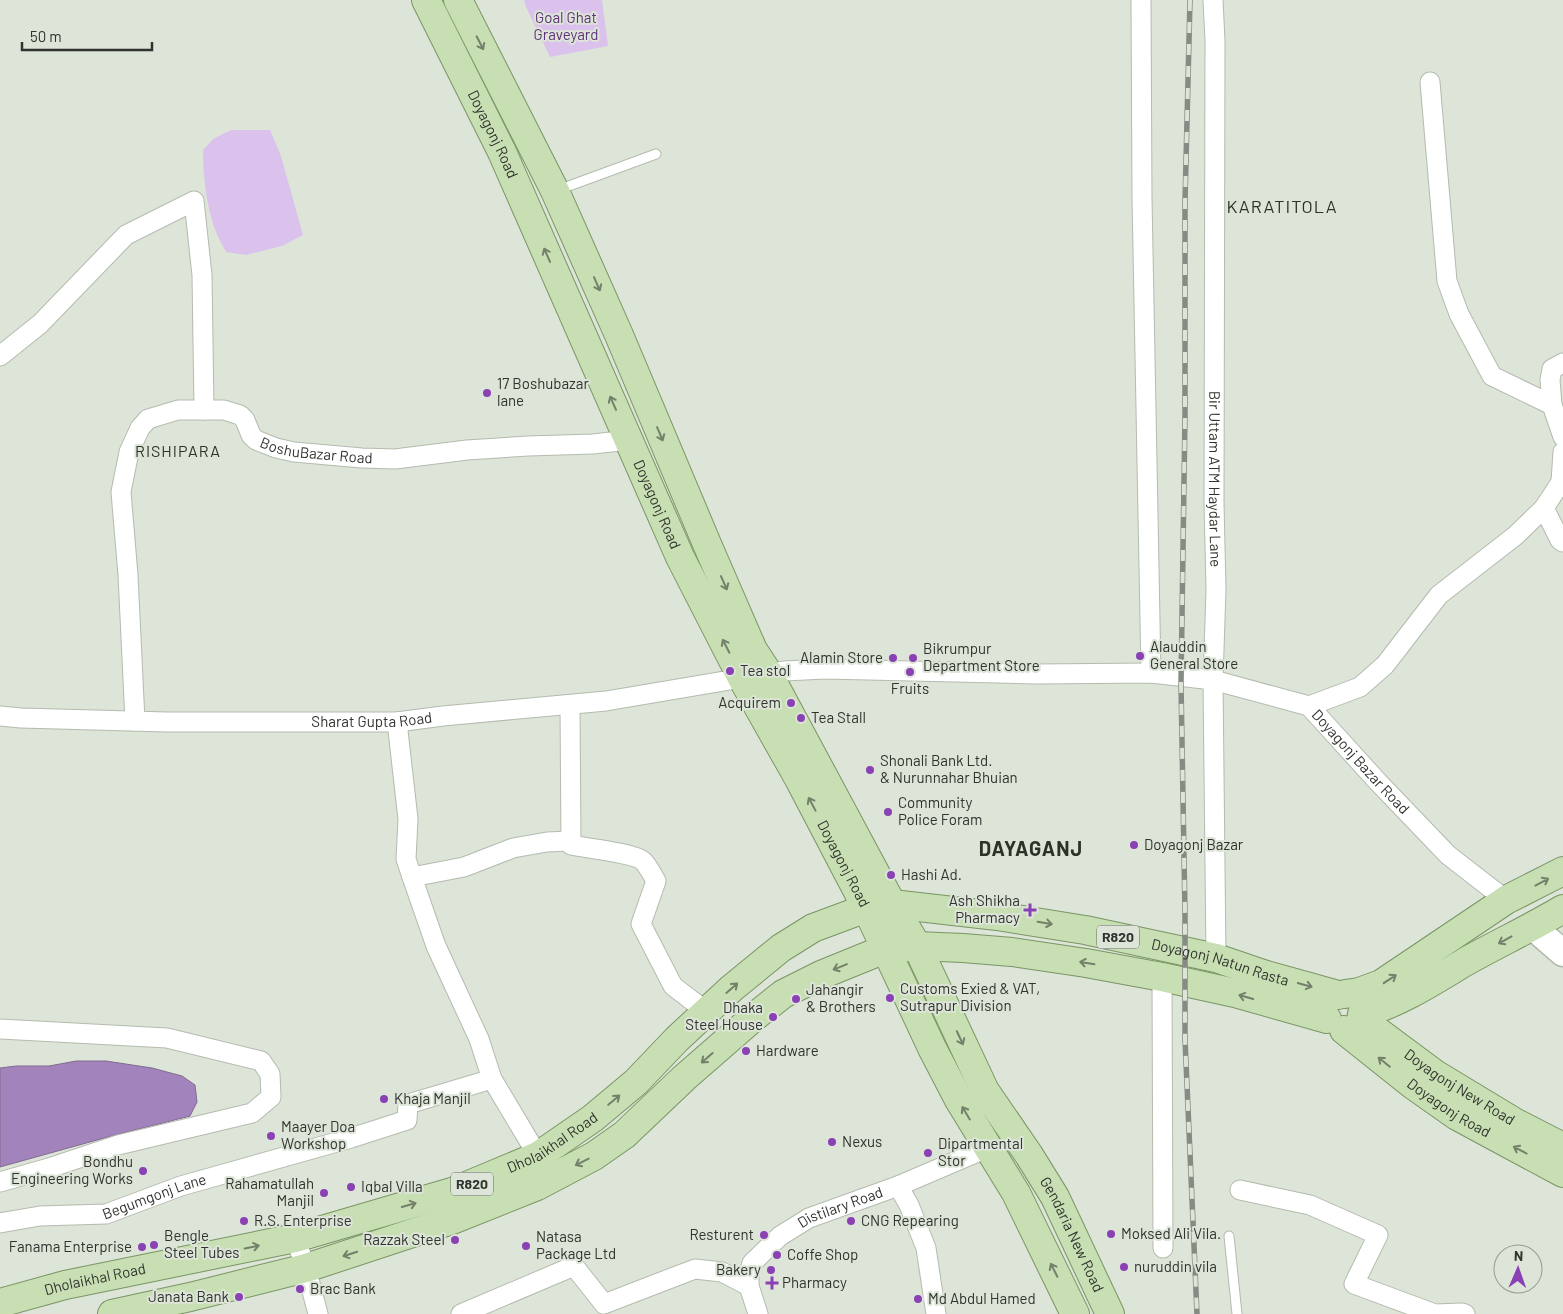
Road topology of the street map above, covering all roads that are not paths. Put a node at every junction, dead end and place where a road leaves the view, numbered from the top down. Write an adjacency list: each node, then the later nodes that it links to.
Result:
1 (426, 0): 13 (main road, Doyagonj Road, one-way to 1)
2 (458, 0): 7 (main road, Doyagonj Road, one-way to 7)
3 (1141, 0): 17 (street)
4 (1213, 0): 19 (street, Bir Uttam ATM Haydar Lane)
5 (1430, 82): 10 (street)
6 (656, 154): 7 (lane)
7 (555, 191): 18 (main road, Doyagonj Road, one-way to 18)
8 (0, 356): 11 (street)
9 (1563, 363): 10 (street)
10 (1552, 405): 12 (street)
11 (204, 410): 13 (street, BoshuBazar Road); 23 (street, BoshuBazar Road)
12 (1563, 437)
13 (629, 440): 18 (main road, Doyagonj Road, one-way to 13)
14 (1563, 452): 15 (street)
15 (1544, 508): 16 (street); 21 (street)
16 (1563, 542)
17 (1151, 673): 18 (street, Doyagonj Bazar Road); 19 (street, Doyagonj Bazar Road)
18 (755, 676): 20 (street, Sharat Gupta Road); 29 (main road, Doyagonj Road)
19 (1213, 680): 21 (street, Doyagonj Bazar Road); 35 (street, Bir Uttam ATM Haydar Lane)
20 (570, 704): 24 (street, Sharat Gupta Road); 25 (street)
21 (1308, 706): 28 (street, Doyagonj Bazar Road)
22 (0, 716): 23 (street, Sharat Gupta Road)
23 (135, 721): 24 (street, Sharat Gupta Road)
24 (397, 722): 27 (street)
25 (571, 841): 27 (street); 38 (street)
26 (1563, 871): 28 (main road, Doyagonj Natun Rasta, one-way to 26)
27 (412, 877): 43 (street)
28 (1506, 900): 31 (main road); 39 (main road, Doyagonj Natun Rasta, one-way to 28)
29 (880, 906): 32 (main road, Gendaria New Road); 33 (main road); 35 (main road, Doyagonj Natun Rasta / R820, one-way to 35); 38 (main road, Dholaikhal Road / R820, one-way to 29)
30 (1563, 909): 31 (main road)
31 (1533, 926): 34 (main road); 37 (main road, one-way to 37)
32 (917, 946): 33 (main road, Doyagonj Natun Rasta / R820); 36 (main road, Doyagonj Natun Rasta / R820, one-way to 32); 42 (main road, Gendaria New Road, one-way to 42)
33 (885, 949): 44 (main road); 56 (main road, Dholaikhal Road / R820, one-way to 56)
34 (1563, 953)
35 (1216, 958): 39 (main road, Doyagonj Natun Rasta / R820, one-way to 39)
36 (1162, 977): 39 (main road, Doyagonj Natun Rasta / R820, one-way to 36); 55 (street)
37 (1393, 1002): 39 (main road); 41 (main road)
38 (707, 1012): 47 (main road, Dholaikhal Road / R820, one-way to 38)
39 (1346, 1012): 41 (main road, Doyagonj New Road / R820); 48 (main road, Doyagonj Road / R820, one-way to 39)
40 (0, 1029): 49 (street)
41 (1391, 1040): 45 (main road, Doyagonj New Road / R820)
42 (976, 1072): 44 (main road); 65 (main road, Gendaria New Road)
43 (492, 1079): 47 (street); 52 (street, Begumgonj Lane)
44 (950, 1084): 46 (main road, one-way to 44)
45 (1563, 1147)
46 (987, 1148): 50 (street, Distilary Road); 64 (main road, one-way to 46)
47 (538, 1156): 54 (main road, Dholaikhal Road / R820, one-way to 47)
48 (1563, 1174)
49 (0, 1182)
50 (898, 1186): 57 (street, Distilary Road); 63 (street)
51 (1240, 1190): 67 (street)
52 (0, 1223)
53 (1229, 1236): 66 (lane)
54 (295, 1238): 56 (street); 58 (main road, Dholaikhal Road / R820, one-way to 54)
55 (1164, 1248)
56 (306, 1268): 59 (main road, Dholaikhal Road / R820); 60 (street)
57 (749, 1286): 61 (street); 62 (street, Distilary Road)
58 (0, 1303)
59 (112, 1314)
60 (318, 1314)
61 (461, 1314)
62 (758, 1314)
63 (936, 1314)
64 (1076, 1314)
65 (1110, 1314)
66 (1237, 1314)
67 (1465, 1314)

